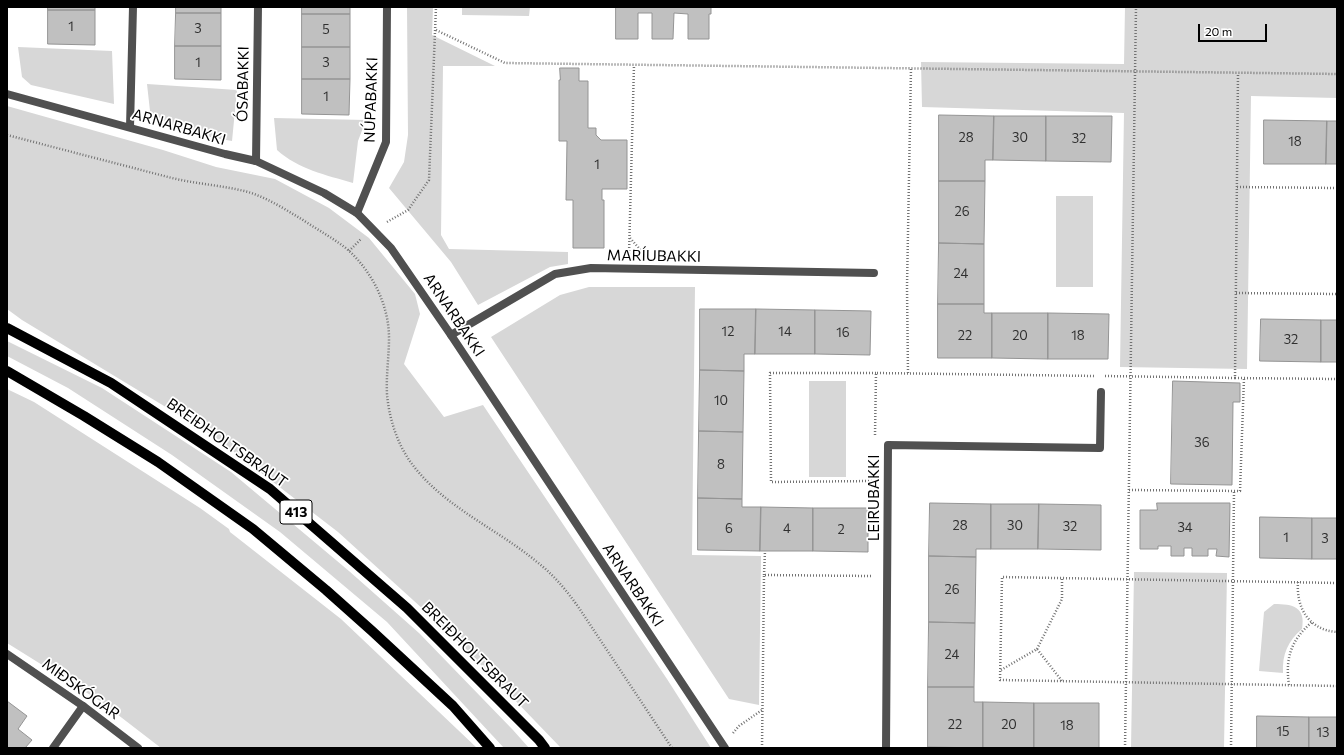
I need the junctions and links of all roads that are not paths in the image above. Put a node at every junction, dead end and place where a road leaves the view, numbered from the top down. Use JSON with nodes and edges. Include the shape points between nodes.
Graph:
{"nodes":[{"id":1,"x":133,"y":7,"type":"edge"},
{"id":2,"x":258,"y":7,"type":"edge"},
{"id":3,"x":387,"y":7,"type":"edge"},
{"id":4,"x":7,"y":94,"type":"edge"},
{"id":5,"x":130,"y":127,"type":"junction"},
{"id":6,"x":256,"y":161,"type":"junction"},
{"id":7,"x":357,"y":214,"type":"junction"},
{"id":8,"x":874,"y":273,"type":"dead end"},
{"id":9,"x":7,"y":328,"type":"edge"},
{"id":10,"x":451,"y":335,"type":"junction"},
{"id":11,"x":7,"y":371,"type":"edge"},
{"id":12,"x":1101,"y":392,"type":"dead end"},
{"id":13,"x":7,"y":654,"type":"edge"},
{"id":14,"x":83,"y":706,"type":"junction"},
{"id":15,"x":53,"y":748,"type":"edge"},
{"id":16,"x":138,"y":748,"type":"edge"},
{"id":17,"x":490,"y":748,"type":"edge"},
{"id":18,"x":545,"y":748,"type":"edge"},
{"id":19,"x":725,"y":748,"type":"edge"},
{"id":20,"x":886,"y":748,"type":"edge"}],
"edges":[{"from":1,"to":5,"type":"street"},
{"from":2,"to":6,"type":"street","name":"ÓSABAKKI"},
{"from":3,"to":7,"type":"street","name":"NÚPABAKKI","via":[[386,142]]},
{"from":4,"to":5,"type":"street","name":"ARNARBAKKI"},
{"from":5,"to":6,"type":"street","name":"ARNARBAKKI"},
{"from":6,"to":7,"type":"street","name":"ARNARBAKKI","via":[[324,193]]},
{"from":7,"to":10,"type":"street","name":"ARNARBAKKI","via":[[392,248]]},
{"from":8,"to":10,"type":"street","name":"MARÍUBAKKI","via":[[652,269],[584,270],[555,274]]},
{"from":9,"to":18,"type":"main road","name":"BREIÐHOLTSBRAUT","number":"413","via":[[111,383],[270,489],[407,608]]},
{"from":10,"to":19,"type":"street","name":"ARNARBAKKI"},
{"from":11,"to":17,"type":"main road","number":"413","via":[[158,462],[252,529],[372,631],[453,706]]},
{"from":12,"to":20,"type":"street","name":"LEIRUBAKKI","via":[[1100,448],[888,445]]},
{"from":13,"to":14,"type":"street","name":"MIÐSKÓGAR"},
{"from":14,"to":15,"type":"street"},
{"from":14,"to":16,"type":"street","name":"MIÐSKÓGAR"}]}
